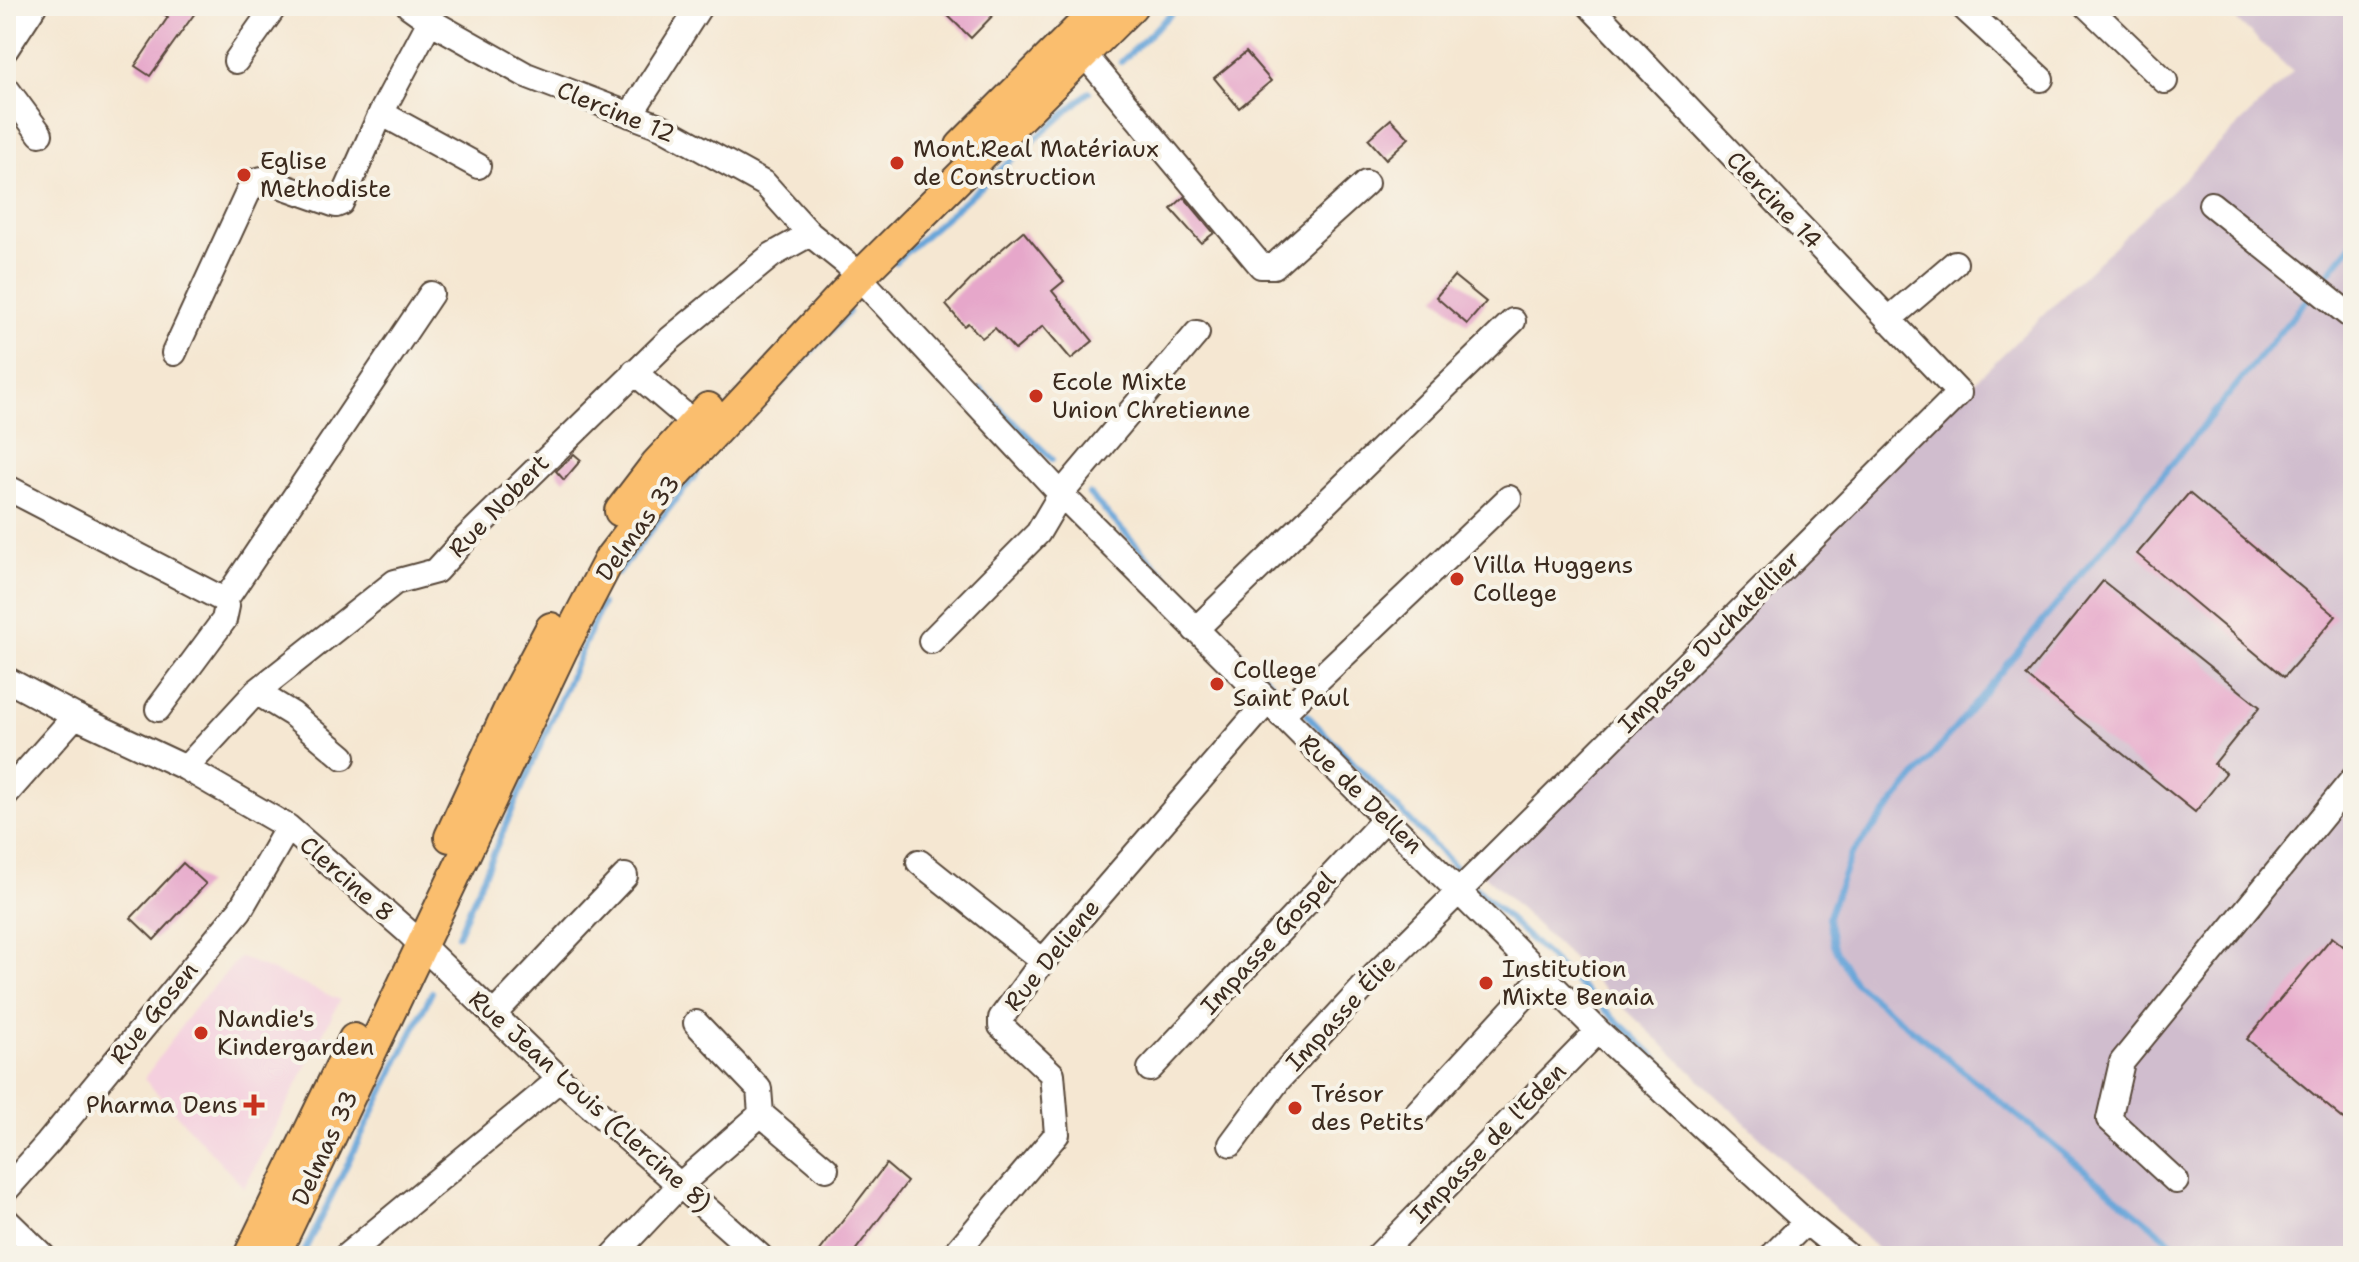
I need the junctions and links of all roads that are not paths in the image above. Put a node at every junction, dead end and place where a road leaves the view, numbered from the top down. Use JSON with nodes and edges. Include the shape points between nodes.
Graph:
{"nodes":[{"id":1,"x":34,"y":6,"type":"edge"},
{"id":2,"x":275,"y":6,"type":"edge"},
{"id":3,"x":409,"y":6,"type":"edge"},
{"id":4,"x":700,"y":6,"type":"edge"},
{"id":5,"x":1101,"y":6,"type":"edge"},
{"id":6,"x":1132,"y":6,"type":"edge"},
{"id":7,"x":1590,"y":6,"type":"edge"},
{"id":8,"x":1962,"y":6,"type":"edge"},
{"id":9,"x":2087,"y":6,"type":"edge"},
{"id":10,"x":430,"y":21,"type":"junction"},
{"id":11,"x":6,"y":49,"type":"edge"},
{"id":12,"x":1084,"y":54,"type":"junction"},
{"id":13,"x":236,"y":61,"type":"dead end"},
{"id":14,"x":2041,"y":79,"type":"dead end"},
{"id":15,"x":2165,"y":81,"type":"dead end"},
{"id":16,"x":6,"y":88,"type":"edge"},
{"id":17,"x":381,"y":113,"type":"junction"},
{"id":18,"x":630,"y":115,"type":"junction"},
{"id":19,"x":40,"y":134,"type":"dead end"},
{"id":20,"x":478,"y":166,"type":"dead end"},
{"id":21,"x":1366,"y":183,"type":"dead end"},
{"id":22,"x":2211,"y":204,"type":"dead end"},
{"id":23,"x":810,"y":234,"type":"junction"},
{"id":24,"x":1955,"y":263,"type":"dead end"},
{"id":25,"x":852,"y":270,"type":"junction"},
{"id":26,"x":431,"y":294,"type":"dead end"},
{"id":27,"x":2353,"y":318,"type":"edge"},
{"id":28,"x":1888,"y":320,"type":"junction"},
{"id":29,"x":1513,"y":321,"type":"dead end"},
{"id":30,"x":1197,"y":333,"type":"dead end"},
{"id":31,"x":174,"y":353,"type":"dead end"},
{"id":32,"x":634,"y":372,"type":"junction"},
{"id":33,"x":1959,"y":393,"type":"joint"},
{"id":34,"x":694,"y":423,"type":"junction"},
{"id":35,"x":6,"y":487,"type":"edge"},
{"id":36,"x":1061,"y":494,"type":"junction"},
{"id":37,"x":1509,"y":498,"type":"dead end"},
{"id":38,"x":225,"y":597,"type":"junction"},
{"id":39,"x":1195,"y":630,"type":"junction"},
{"id":40,"x":931,"y":641,"type":"dead end"},
{"id":41,"x":6,"y":679,"type":"edge"},
{"id":42,"x":256,"y":692,"type":"junction"},
{"id":43,"x":1274,"y":708,"type":"junction"},
{"id":44,"x":158,"y":709,"type":"dead end"},
{"id":45,"x":75,"y":716,"type":"junction"},
{"id":46,"x":343,"y":757,"type":"dead end"},
{"id":47,"x":186,"y":768,"type":"junction"},
{"id":48,"x":2353,"y":779,"type":"edge"},
{"id":49,"x":6,"y":794,"type":"edge"},
{"id":50,"x":1386,"y":818,"type":"junction"},
{"id":51,"x":288,"y":827,"type":"junction"},
{"id":52,"x":919,"y":862,"type":"dead end"},
{"id":53,"x":625,"y":876,"type":"dead end"},
{"id":54,"x":1459,"y":890,"type":"junction"},
{"id":55,"x":415,"y":938,"type":"junction"},
{"id":56,"x":1043,"y":961,"type":"junction"},
{"id":57,"x":1544,"y":975,"type":"junction"},
{"id":58,"x":493,"y":1015,"type":"junction"},
{"id":59,"x":696,"y":1023,"type":"dead end"},
{"id":60,"x":1598,"y":1031,"type":"junction"},
{"id":61,"x":1150,"y":1069,"type":"dead end"},
{"id":62,"x":560,"y":1079,"type":"junction"},
{"id":63,"x":761,"y":1114,"type":"junction"},
{"id":64,"x":1415,"y":1115,"type":"dead end"},
{"id":65,"x":1231,"y":1144,"type":"dead end"},
{"id":66,"x":826,"y":1169,"type":"dead end"},
{"id":67,"x":2176,"y":1181,"type":"dead end"},
{"id":68,"x":681,"y":1184,"type":"junction"},
{"id":69,"x":6,"y":1190,"type":"edge"},
{"id":70,"x":6,"y":1220,"type":"edge"},
{"id":71,"x":1806,"y":1222,"type":"junction"},
{"id":72,"x":43,"y":1256,"type":"edge"},
{"id":73,"x":249,"y":1256,"type":"edge"},
{"id":74,"x":274,"y":1256,"type":"edge"},
{"id":75,"x":346,"y":1256,"type":"edge"},
{"id":76,"x":613,"y":1256,"type":"edge"},
{"id":77,"x":760,"y":1256,"type":"edge"},
{"id":78,"x":953,"y":1256,"type":"edge"},
{"id":79,"x":1378,"y":1256,"type":"edge"},
{"id":80,"x":1772,"y":1256,"type":"edge"},
{"id":81,"x":1848,"y":1256,"type":"edge"}],
"edges":[{"from":1,"to":11,"type":"street"},
{"from":2,"to":13,"type":"street"},
{"from":3,"to":10,"type":"street","name":"Clercine 12"},
{"from":4,"to":18,"type":"street"},
{"from":5,"to":25,"type":"main road","name":"Delmas 33"},
{"from":6,"to":12,"type":"main road","name":"Delmas 33"},
{"from":7,"to":28,"type":"street","name":"Clercine 14"},
{"from":8,"to":14,"type":"street"},
{"from":9,"to":15,"type":"street"},
{"from":10,"to":17,"type":"street"},
{"from":10,"to":18,"type":"street","name":"Clercine 12","via":[[526,75]]},
{"from":12,"to":21,"type":"street","via":[[1261,266],[1274,266]]},
{"from":12,"to":25,"type":"main road","name":"Delmas 33"},
{"from":16,"to":19,"type":"street"},
{"from":17,"to":20,"type":"street"},
{"from":17,"to":31,"type":"street","via":[[341,203],[255,181]]},
{"from":18,"to":23,"type":"street","name":"Clercine 12","via":[[765,184]]},
{"from":22,"to":27,"type":"street"},
{"from":23,"to":25,"type":"street","name":"Clercine 12"},
{"from":23,"to":32,"type":"street","name":"Rue Nobert","via":[[772,255]]},
{"from":24,"to":28,"type":"street"},
{"from":25,"to":34,"type":"main road","name":"Delmas 33"},
{"from":25,"to":36,"type":"street","name":"Rue de Dellen"},
{"from":25,"to":55,"type":"main road","name":"Delmas 33","via":[[671,479],[610,558]]},
{"from":26,"to":38,"type":"street"},
{"from":28,"to":33,"type":"street","name":"Clercine 14"},
{"from":29,"to":39,"type":"street"},
{"from":30,"to":36,"type":"street"},
{"from":32,"to":34,"type":"street"},
{"from":32,"to":42,"type":"street","name":"Rue Nobert","via":[[436,571],[395,582]]},
{"from":33,"to":54,"type":"street","name":"Impasse Duchatellier"},
{"from":34,"to":55,"type":"main road","name":"Delmas 33","via":[[595,545],[517,692]]},
{"from":35,"to":38,"type":"street"},
{"from":36,"to":39,"type":"street","name":"Rue de Dellen"},
{"from":36,"to":40,"type":"street","via":[[1038,533]]},
{"from":37,"to":43,"type":"street","name":"Rue Deliene"},
{"from":38,"to":44,"type":"street","via":[[224,620]]},
{"from":39,"to":43,"type":"street","name":"Rue de Dellen"},
{"from":41,"to":45,"type":"street","name":"Clercine 8"},
{"from":42,"to":46,"type":"street"},
{"from":42,"to":47,"type":"street","name":"Rue Nobert"},
{"from":43,"to":50,"type":"street","name":"Rue de Dellen"},
{"from":43,"to":56,"type":"street","name":"Rue Deliene"},
{"from":45,"to":47,"type":"street","name":"Clercine 8"},
{"from":45,"to":49,"type":"street"},
{"from":47,"to":51,"type":"street","name":"Clercine 8"},
{"from":48,"to":67,"type":"street","via":[[2122,1062],[2109,1119]]},
{"from":50,"to":54,"type":"street","name":"Rue de Dellen"},
{"from":50,"to":61,"type":"street","name":"Impasse Gospel"},
{"from":51,"to":55,"type":"street","name":"Clercine 8"},
{"from":51,"to":69,"type":"street","name":"Rue Gosen","via":[[240,910]]},
{"from":52,"to":56,"type":"street"},
{"from":53,"to":58,"type":"street"},
{"from":54,"to":57,"type":"street","name":"Rue de Dellen"},
{"from":54,"to":65,"type":"street","name":"Impasse Élie","via":[[1279,1079]]},
{"from":55,"to":58,"type":"street","name":"Rue Jean Louis (Clercine 8)"},
{"from":55,"to":73,"type":"main road","name":"Delmas 33"},
{"from":55,"to":74,"type":"main road","name":"Delmas 33"},
{"from":56,"to":78,"type":"street","name":"Rue Deliene","via":[[1000,1022],[1052,1074],[1057,1134]]},
{"from":57,"to":60,"type":"street","name":"Rue de Dellen"},
{"from":57,"to":64,"type":"street"},
{"from":58,"to":62,"type":"street","name":"Rue Jean Louis (Clercine 8)"},
{"from":59,"to":63,"type":"street","via":[[759,1089]]},
{"from":60,"to":71,"type":"street","name":"Rue de Dellen"},
{"from":60,"to":79,"type":"street","name":"Impasse de l'Eden"},
{"from":62,"to":68,"type":"street","name":"Rue Jean Louis (Clercine 8)"},
{"from":62,"to":75,"type":"street"},
{"from":63,"to":66,"type":"street"},
{"from":63,"to":68,"type":"street"},
{"from":68,"to":76,"type":"street"},
{"from":68,"to":77,"type":"street","name":"Rue Jean Louis (Clercine 8)"},
{"from":70,"to":72,"type":"street"},
{"from":71,"to":80,"type":"street"},
{"from":71,"to":81,"type":"street","name":"Rue de Dellen"}]}
